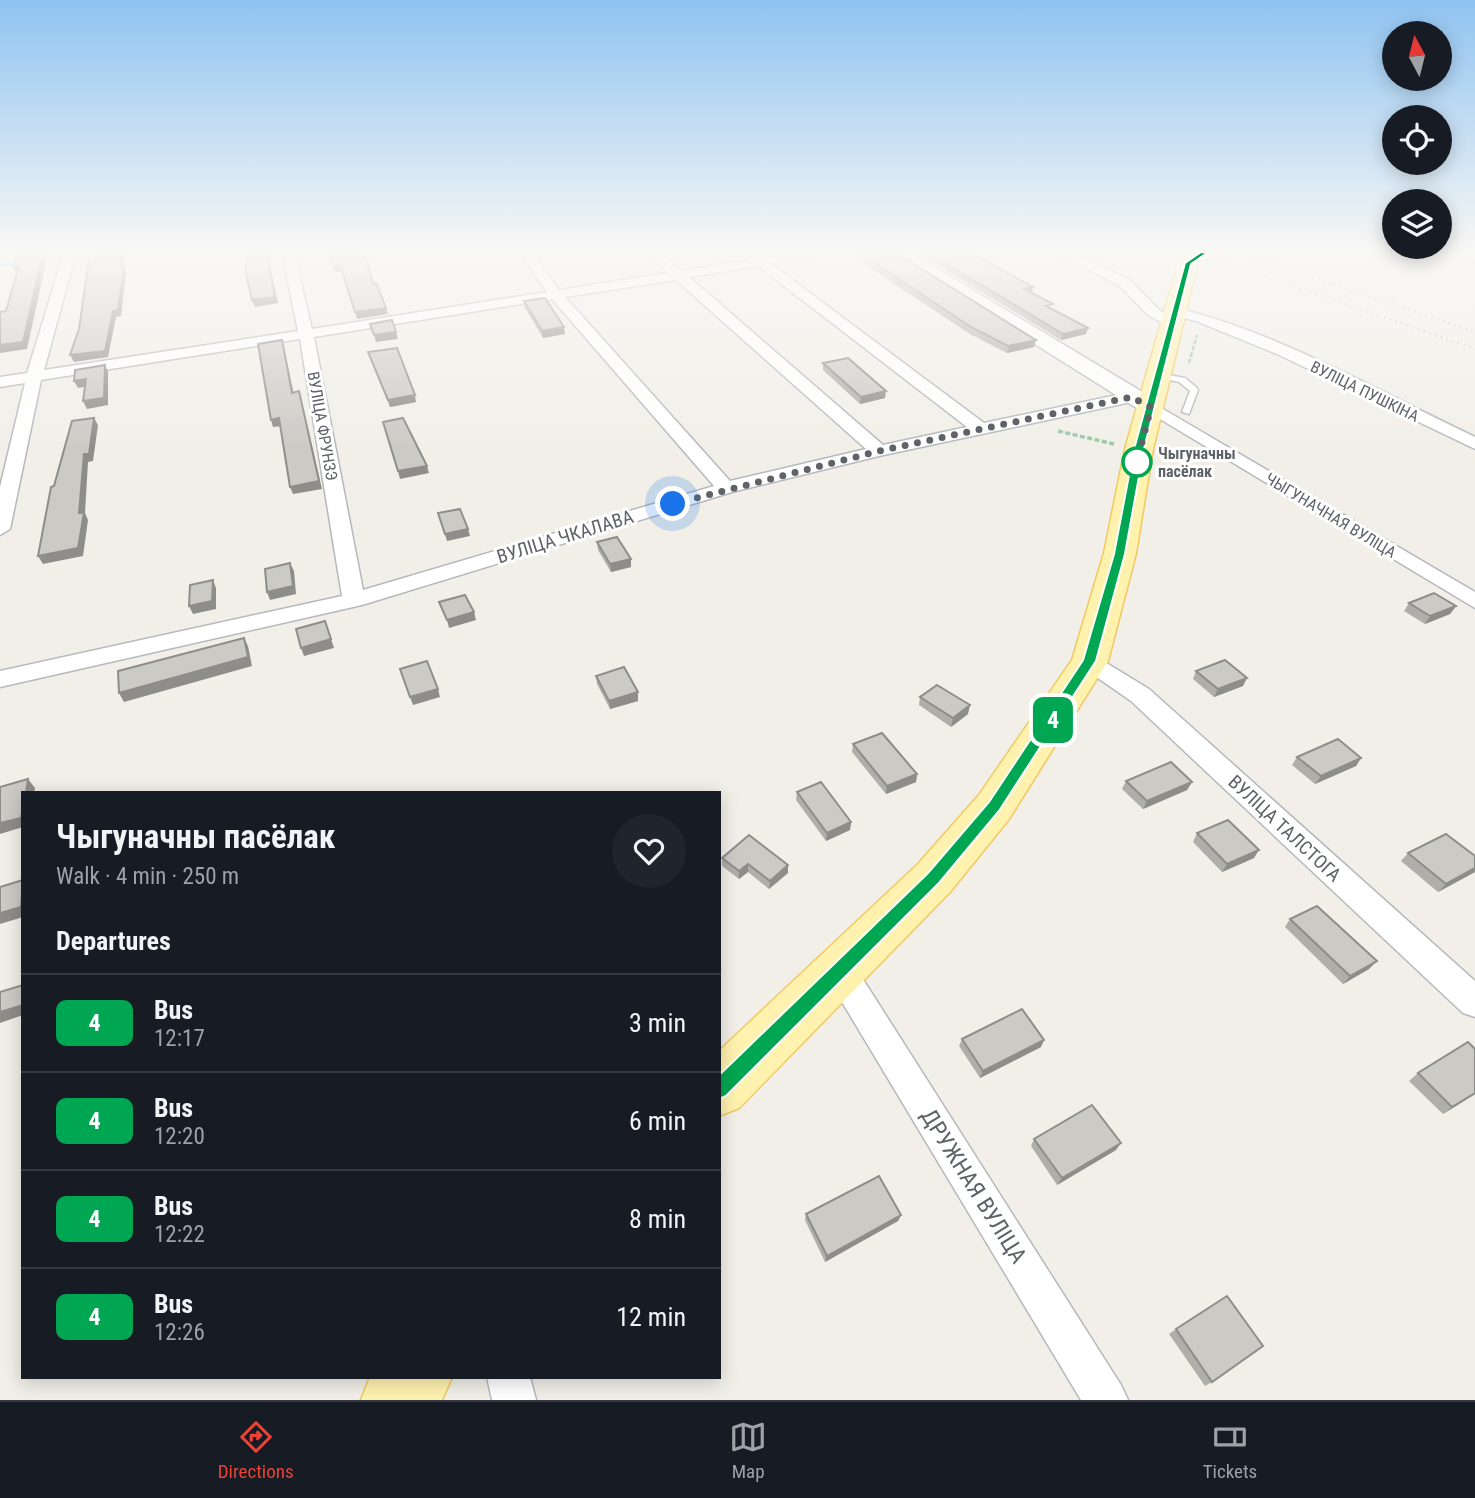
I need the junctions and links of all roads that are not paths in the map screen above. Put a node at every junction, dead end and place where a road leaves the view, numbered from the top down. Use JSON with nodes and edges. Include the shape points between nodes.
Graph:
{"nodes":[{"id":1,"x":51,"y":318,"type":"edge"},
{"id":2,"x":303,"y":318,"type":"edge"},
{"id":3,"x":400,"y":318,"type":"edge"},
{"id":4,"x":576,"y":318,"type":"edge"},
{"id":5,"x":727,"y":318,"type":"edge"},
{"id":6,"x":835,"y":318,"type":"edge"},
{"id":7,"x":1005,"y":318,"type":"edge"},
{"id":8,"x":1174,"y":318,"type":"edge"},
{"id":9,"x":1202,"y":318,"type":"edge"},
{"id":10,"x":306,"y":333,"type":"junction"},
{"id":11,"x":1159,"y":375,"type":"junction"},
{"id":12,"x":34,"y":377,"type":"junction"},
{"id":13,"x":0,"y":382,"type":"edge"},
{"id":14,"x":1141,"y":402,"type":"junction"},
{"id":15,"x":1185,"y":412,"type":"dead end"},
{"id":16,"x":981,"y":429,"type":"junction"},
{"id":17,"x":1475,"y":444,"type":"edge"},
{"id":18,"x":879,"y":451,"type":"junction"},
{"id":19,"x":726,"y":488,"type":"junction"},
{"id":20,"x":0,"y":529,"type":"edge"},
{"id":21,"x":354,"y":600,"type":"junction"},
{"id":22,"x":1475,"y":601,"type":"edge"},
{"id":23,"x":1090,"y":661,"type":"junction"},
{"id":24,"x":0,"y":678,"type":"edge"},
{"id":25,"x":841,"y":972,"type":"junction"},
{"id":26,"x":1475,"y":1002,"type":"edge"},
{"id":27,"x":721,"y":1087,"type":"edge"},
{"id":28,"x":416,"y":1379,"type":"edge"},
{"id":29,"x":509,"y":1379,"type":"edge"},
{"id":30,"x":394,"y":1400,"type":"edge"},
{"id":31,"x":514,"y":1400,"type":"edge"},
{"id":32,"x":1106,"y":1400,"type":"edge"}],
"edges":[{"from":1,"to":12,"type":"street"},
{"from":2,"to":10,"type":"street","name":"ВУЛІЦА ФРУНЗЭ"},
{"from":3,"to":10,"type":"street"},
{"from":4,"to":19,"type":"street"},
{"from":5,"to":18,"type":"street"},
{"from":6,"to":16,"type":"street"},
{"from":7,"to":14,"type":"main road"},
{"from":8,"to":11,"type":"main road"},
{"from":9,"to":17,"type":"street","name":"ВУЛІЦА ПУШКІНА","via":[[1282,351]]},
{"from":10,"to":12,"type":"street"},
{"from":10,"to":21,"type":"street","name":"ВУЛІЦА ФРУНЗЭ"},
{"from":11,"to":14,"type":"main road"},
{"from":11,"to":15,"type":"lane","via":[[1182,380],[1194,390]]},
{"from":12,"to":13,"type":"street"},
{"from":12,"to":20,"type":"street"},
{"from":14,"to":16,"type":"street","name":"ВУЛІЦА ЧКАЛАВА"},
{"from":14,"to":22,"type":"street","name":"ЧЫГУНАЧНАЯ ВУЛІЦА"},
{"from":14,"to":23,"type":"main road","via":[[1120,554]]},
{"from":16,"to":18,"type":"street","name":"ВУЛІЦА ЧКАЛАВА"},
{"from":18,"to":19,"type":"street","name":"ВУЛІЦА ЧКАЛАВА"},
{"from":19,"to":21,"type":"street","name":"ВУЛІЦА ЧКАЛАВА"},
{"from":21,"to":24,"type":"street","name":"ВУЛІЦА ЧКАЛАВА"},
{"from":23,"to":25,"type":"main road","via":[[994,807],[933,878]]},
{"from":23,"to":26,"type":"street","name":"ВУЛІЦА ТАЛСТОГА","via":[[1140,695]]},
{"from":25,"to":27,"type":"main road"},
{"from":25,"to":32,"type":"street","name":"ДРУЖНАЯ ВУЛІЦА"},
{"from":28,"to":30,"type":"main road"},
{"from":29,"to":31,"type":"street"}]}
